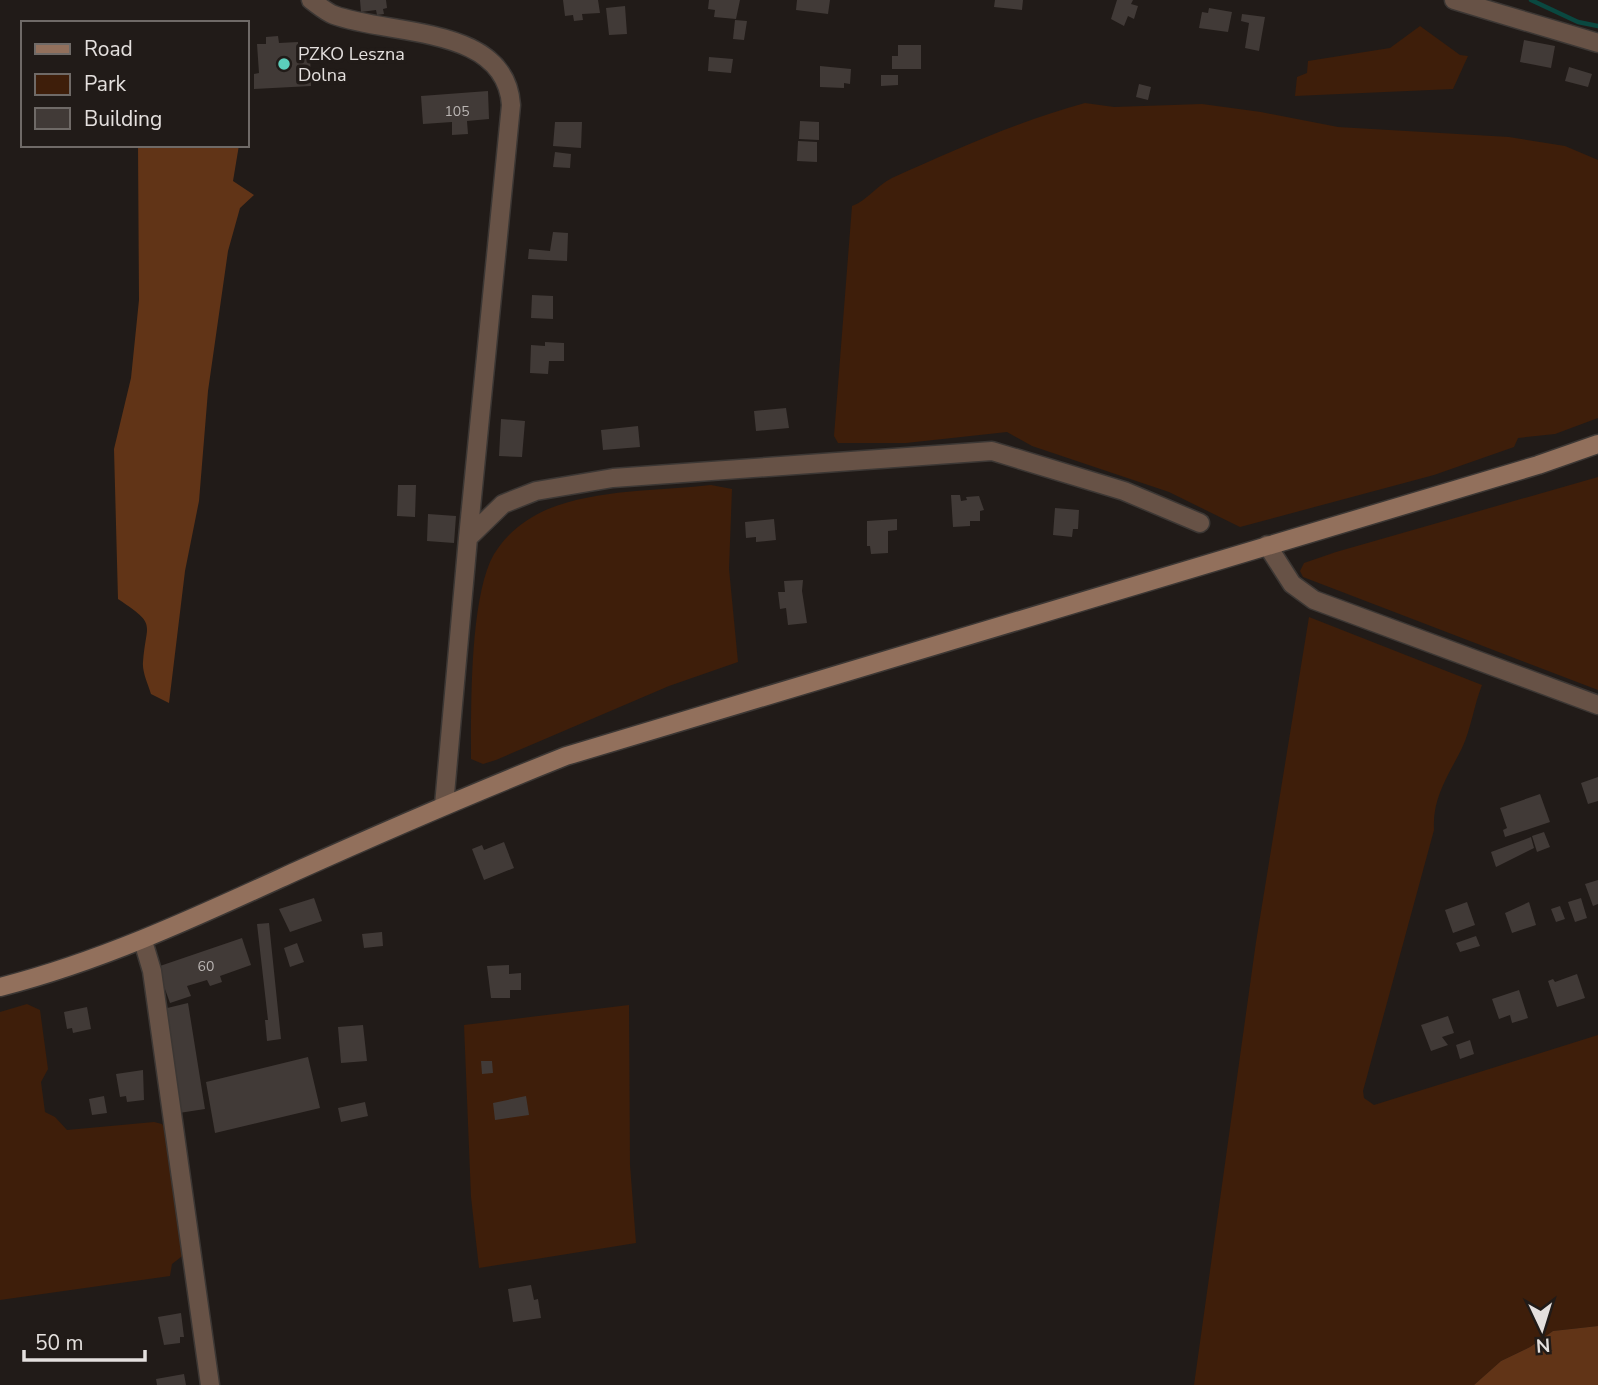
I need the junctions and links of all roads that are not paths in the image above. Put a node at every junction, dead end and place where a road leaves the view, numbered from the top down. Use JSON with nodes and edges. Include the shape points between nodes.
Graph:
{"nodes":[{"id":1,"x":312,"y":0,"type":"edge"},
{"id":2,"x":1454,"y":0,"type":"edge"},
{"id":3,"x":1598,"y":43,"type":"edge"},
{"id":4,"x":1598,"y":444,"type":"edge"},
{"id":5,"x":1200,"y":523,"type":"dead end"},
{"id":6,"x":468,"y":538,"type":"junction"},
{"id":7,"x":1267,"y":545,"type":"junction"},
{"id":8,"x":1598,"y":705,"type":"edge"},
{"id":9,"x":444,"y":805,"type":"junction"},
{"id":10,"x":142,"y":941,"type":"junction"},
{"id":11,"x":0,"y":987,"type":"edge"},
{"id":12,"x":210,"y":1385,"type":"edge"}],
"edges":[{"from":1,"to":6,"type":"street","via":[[331,14],[480,51],[497,65],[510,89]]},
{"from":2,"to":3,"type":"street"},
{"from":4,"to":7,"type":"street"},
{"from":5,"to":6,"type":"street","via":[[1124,491],[992,451],[600,480],[536,491],[503,504]]},
{"from":6,"to":9,"type":"street"},
{"from":7,"to":8,"type":"street","via":[[1292,584],[1314,600]]},
{"from":7,"to":9,"type":"street","via":[[566,757]]},
{"from":9,"to":10,"type":"street"},
{"from":10,"to":11,"type":"street"},
{"from":10,"to":12,"type":"street","via":[[152,971]]}]}
